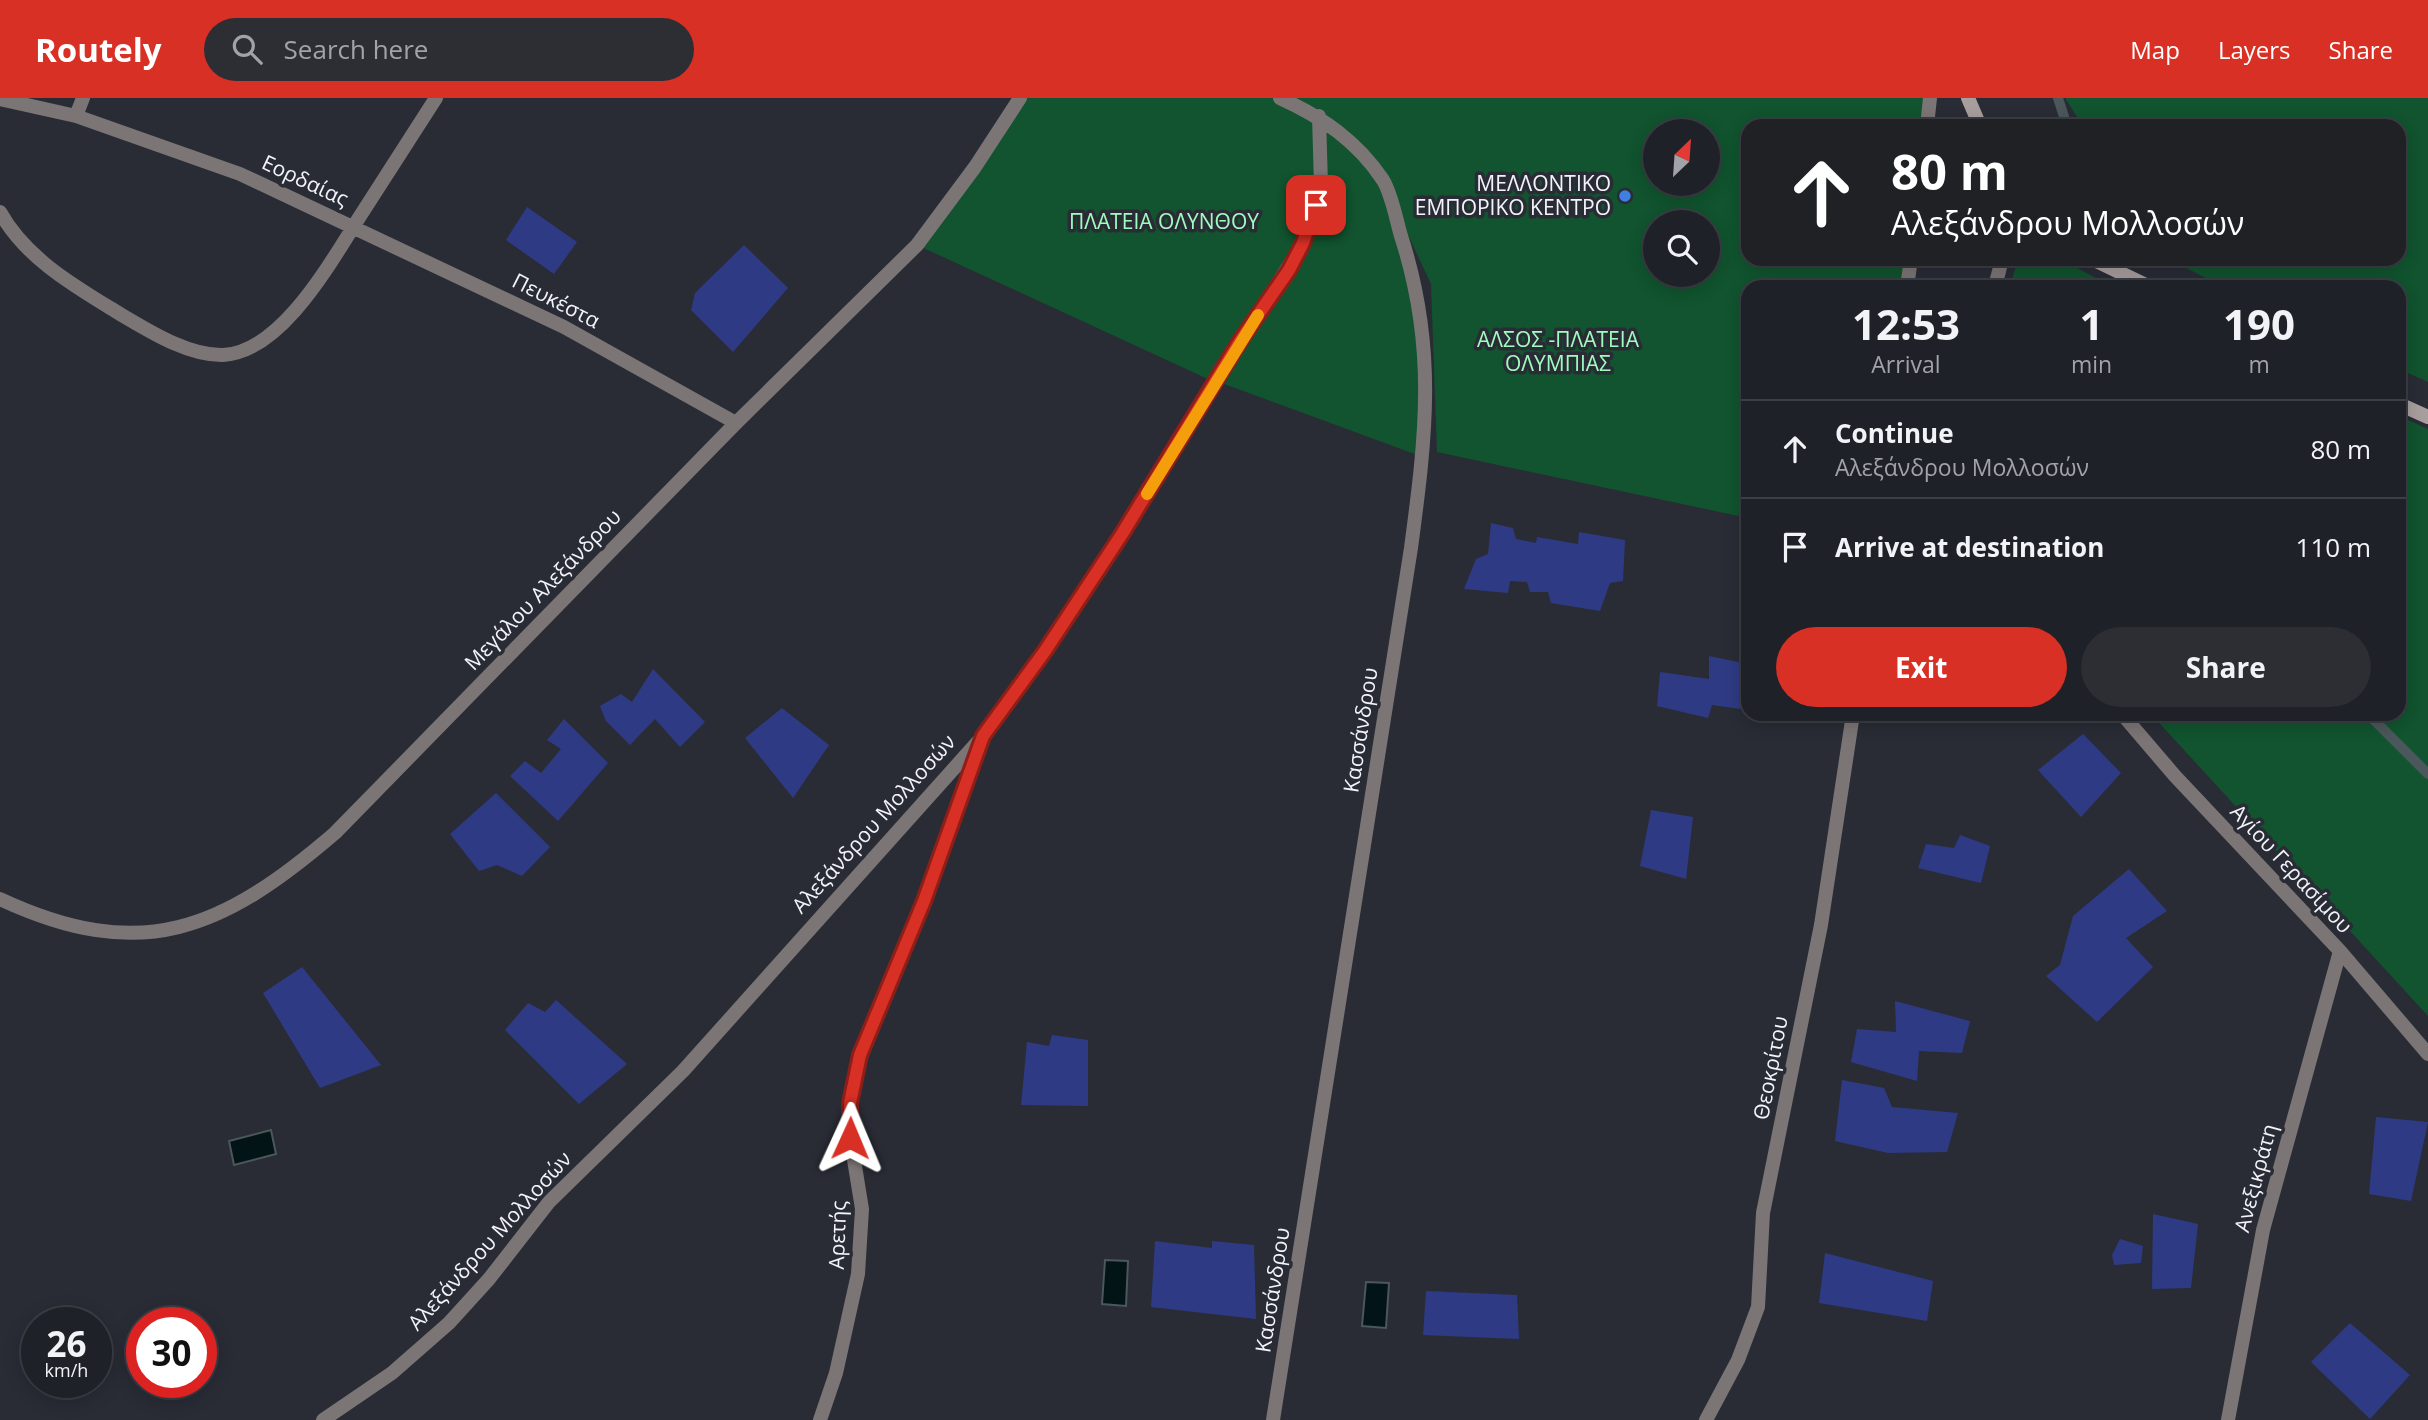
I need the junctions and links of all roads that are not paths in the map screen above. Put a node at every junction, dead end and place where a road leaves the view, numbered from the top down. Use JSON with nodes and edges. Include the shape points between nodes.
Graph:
{"nodes":[{"id":1,"x":83,"y":98,"type":"edge"},
{"id":2,"x":436,"y":98,"type":"edge"},
{"id":3,"x":1020,"y":98,"type":"edge"},
{"id":4,"x":1280,"y":98,"type":"edge"},
{"id":5,"x":1930,"y":98,"type":"edge"},
{"id":6,"x":1968,"y":98,"type":"edge"},
{"id":7,"x":0,"y":99,"type":"edge"},
{"id":8,"x":76,"y":116,"type":"junction"},
{"id":9,"x":1318,"y":116,"type":"junction"},
{"id":10,"x":1928,"y":119,"type":"edge"},
{"id":11,"x":1977,"y":119,"type":"edge"},
{"id":12,"x":0,"y":212,"type":"edge"},
{"id":13,"x":353,"y":227,"type":"junction"},
{"id":14,"x":2106,"y":266,"type":"edge"},
{"id":15,"x":2136,"y":280,"type":"edge"},
{"id":16,"x":2406,"y":407,"type":"edge"},
{"id":17,"x":2428,"y":417,"type":"edge"},
{"id":18,"x":736,"y":423,"type":"junction"},
{"id":19,"x":1852,"y":721,"type":"edge"},
{"id":20,"x":2128,"y":721,"type":"edge"},
{"id":21,"x":983,"y":736,"type":"junction"},
{"id":22,"x":0,"y":899,"type":"edge"},
{"id":23,"x":2340,"y":951,"type":"junction"},
{"id":24,"x":2428,"y":1054,"type":"edge"},
{"id":25,"x":323,"y":1420,"type":"edge"},
{"id":26,"x":820,"y":1420,"type":"edge"},
{"id":27,"x":1273,"y":1420,"type":"edge"},
{"id":28,"x":1706,"y":1420,"type":"edge"},
{"id":29,"x":2228,"y":1420,"type":"edge"}],
"edges":[{"from":1,"to":8,"type":"street"},
{"from":2,"to":13,"type":"street"},
{"from":3,"to":18,"type":"street","name":"Μεγάλου Αλεξάνδρου","via":[[917,245]]},
{"from":4,"to":9,"type":"street","name":"Κασσάνδρου"},
{"from":5,"to":10,"type":"street"},
{"from":6,"to":11,"type":"street"},
{"from":7,"to":8,"type":"street","name":"Εορδαίας"},
{"from":8,"to":13,"type":"street","name":"Εορδαίας","via":[[240,174]]},
{"from":9,"to":21,"type":"street","name":"Αλεξάνδρου Μολλοσών","via":[[1321,186],[1303,243],[1122,534]]},
{"from":9,"to":27,"type":"street","name":"Κασσάνδρου","via":[[1355,146],[1384,182],[1416,283],[1423,323],[1425,433]]},
{"from":12,"to":13,"type":"street","name":"Εορδαίας","via":[[22,242],[62,278],[140,325],[209,355],[241,351],[277,327],[316,286]]},
{"from":13,"to":18,"type":"street","name":"Πευκέστα","via":[[564,327]]},
{"from":14,"to":15,"type":"street"},
{"from":16,"to":17,"type":"street"},
{"from":18,"to":22,"type":"street","name":"Μεγάλου Αλεξάνδρου","via":[[335,833],[272,885],[198,920],[130,935],[56,923]]},
{"from":19,"to":28,"type":"street","name":"Θεοκρίτου","via":[[1821,925],[1763,1213],[1758,1307],[1738,1360]]},
{"from":20,"to":23,"type":"street","name":"Αγίου Γερασίμου"},
{"from":21,"to":25,"type":"street","name":"Αλεξάνδρου Μολλοσών","via":[[683,1071],[549,1202],[449,1323],[392,1373]]},
{"from":21,"to":26,"type":"street","name":"Αρετής","via":[[854,1078],[848,1123],[861,1193],[858,1274],[836,1373]]},
{"from":23,"to":24,"type":"street","name":"Αγίου Γερασίμου"},
{"from":23,"to":29,"type":"street","name":"Ανεξικράτη","via":[[2263,1230]]}]}
